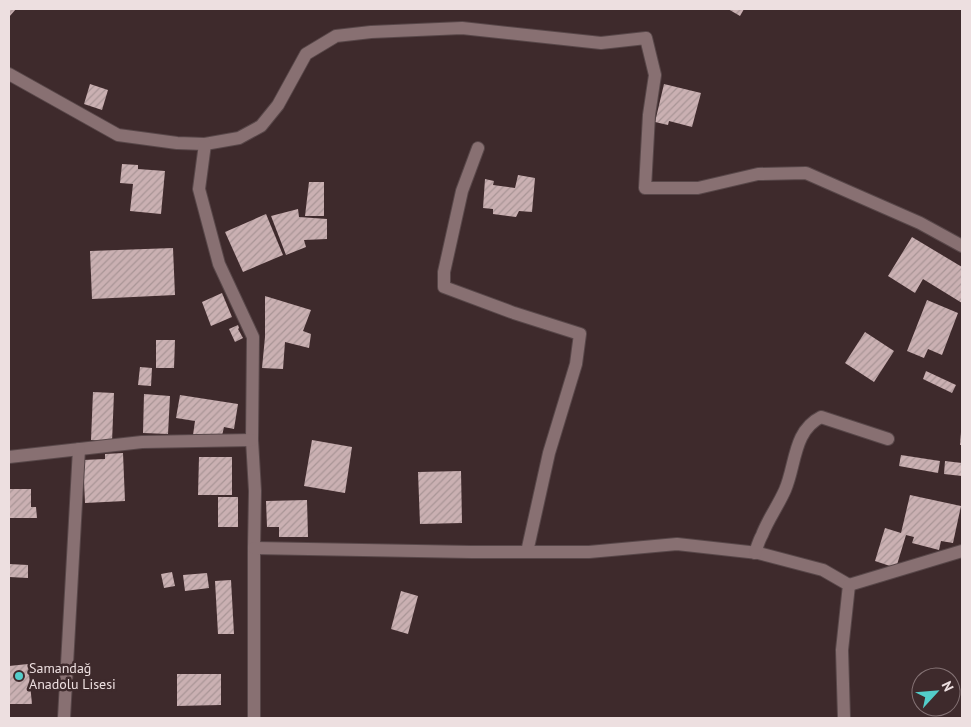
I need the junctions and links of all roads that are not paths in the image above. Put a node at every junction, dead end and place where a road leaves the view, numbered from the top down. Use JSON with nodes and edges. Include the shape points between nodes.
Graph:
{"nodes":[{"id":1,"x":9,"y":74,"type":"edge"},
{"id":2,"x":204,"y":144,"type":"junction"},
{"id":3,"x":478,"y":148,"type":"dead end"},
{"id":4,"x":962,"y":246,"type":"edge"},
{"id":5,"x":888,"y":439,"type":"dead end"},
{"id":6,"x":252,"y":440,"type":"junction"},
{"id":7,"x":79,"y":449,"type":"junction"},
{"id":8,"x":9,"y":457,"type":"edge"},
{"id":9,"x":254,"y":548,"type":"junction"},
{"id":10,"x":962,"y":551,"type":"edge"},
{"id":11,"x":527,"y":552,"type":"junction"},
{"id":12,"x":755,"y":553,"type":"junction"},
{"id":13,"x":849,"y":585,"type":"junction"},
{"id":14,"x":64,"y":718,"type":"edge"},
{"id":15,"x":254,"y":718,"type":"edge"},
{"id":16,"x":844,"y":718,"type":"edge"}],
"edges":[{"from":1,"to":2,"type":"street","via":[[118,135]]},
{"from":2,"to":4,"type":"street","via":[[239,138],[260,126],[278,105],[306,54],[336,36],[462,28],[601,43],[646,38],[656,75],[649,115],[645,188],[698,188],[758,174],[806,173],[920,223]]},
{"from":2,"to":6,"type":"street","via":[[199,189],[219,264],[253,337]]},
{"from":3,"to":11,"type":"street","via":[[462,191],[444,272],[444,288],[580,334],[576,364],[549,453]]},
{"from":5,"to":12,"type":"street","via":[[821,417],[813,421],[796,446],[786,488]]},
{"from":6,"to":7,"type":"street","via":[[142,442]]},
{"from":6,"to":9,"type":"street"},
{"from":7,"to":8,"type":"street"},
{"from":7,"to":14,"type":"street"},
{"from":9,"to":11,"type":"street"},
{"from":9,"to":15,"type":"street"},
{"from":10,"to":13,"type":"street"},
{"from":11,"to":12,"type":"street","via":[[589,552],[677,544]]},
{"from":12,"to":13,"type":"street","via":[[823,570]]},
{"from":13,"to":16,"type":"street","via":[[842,650]]}]}
